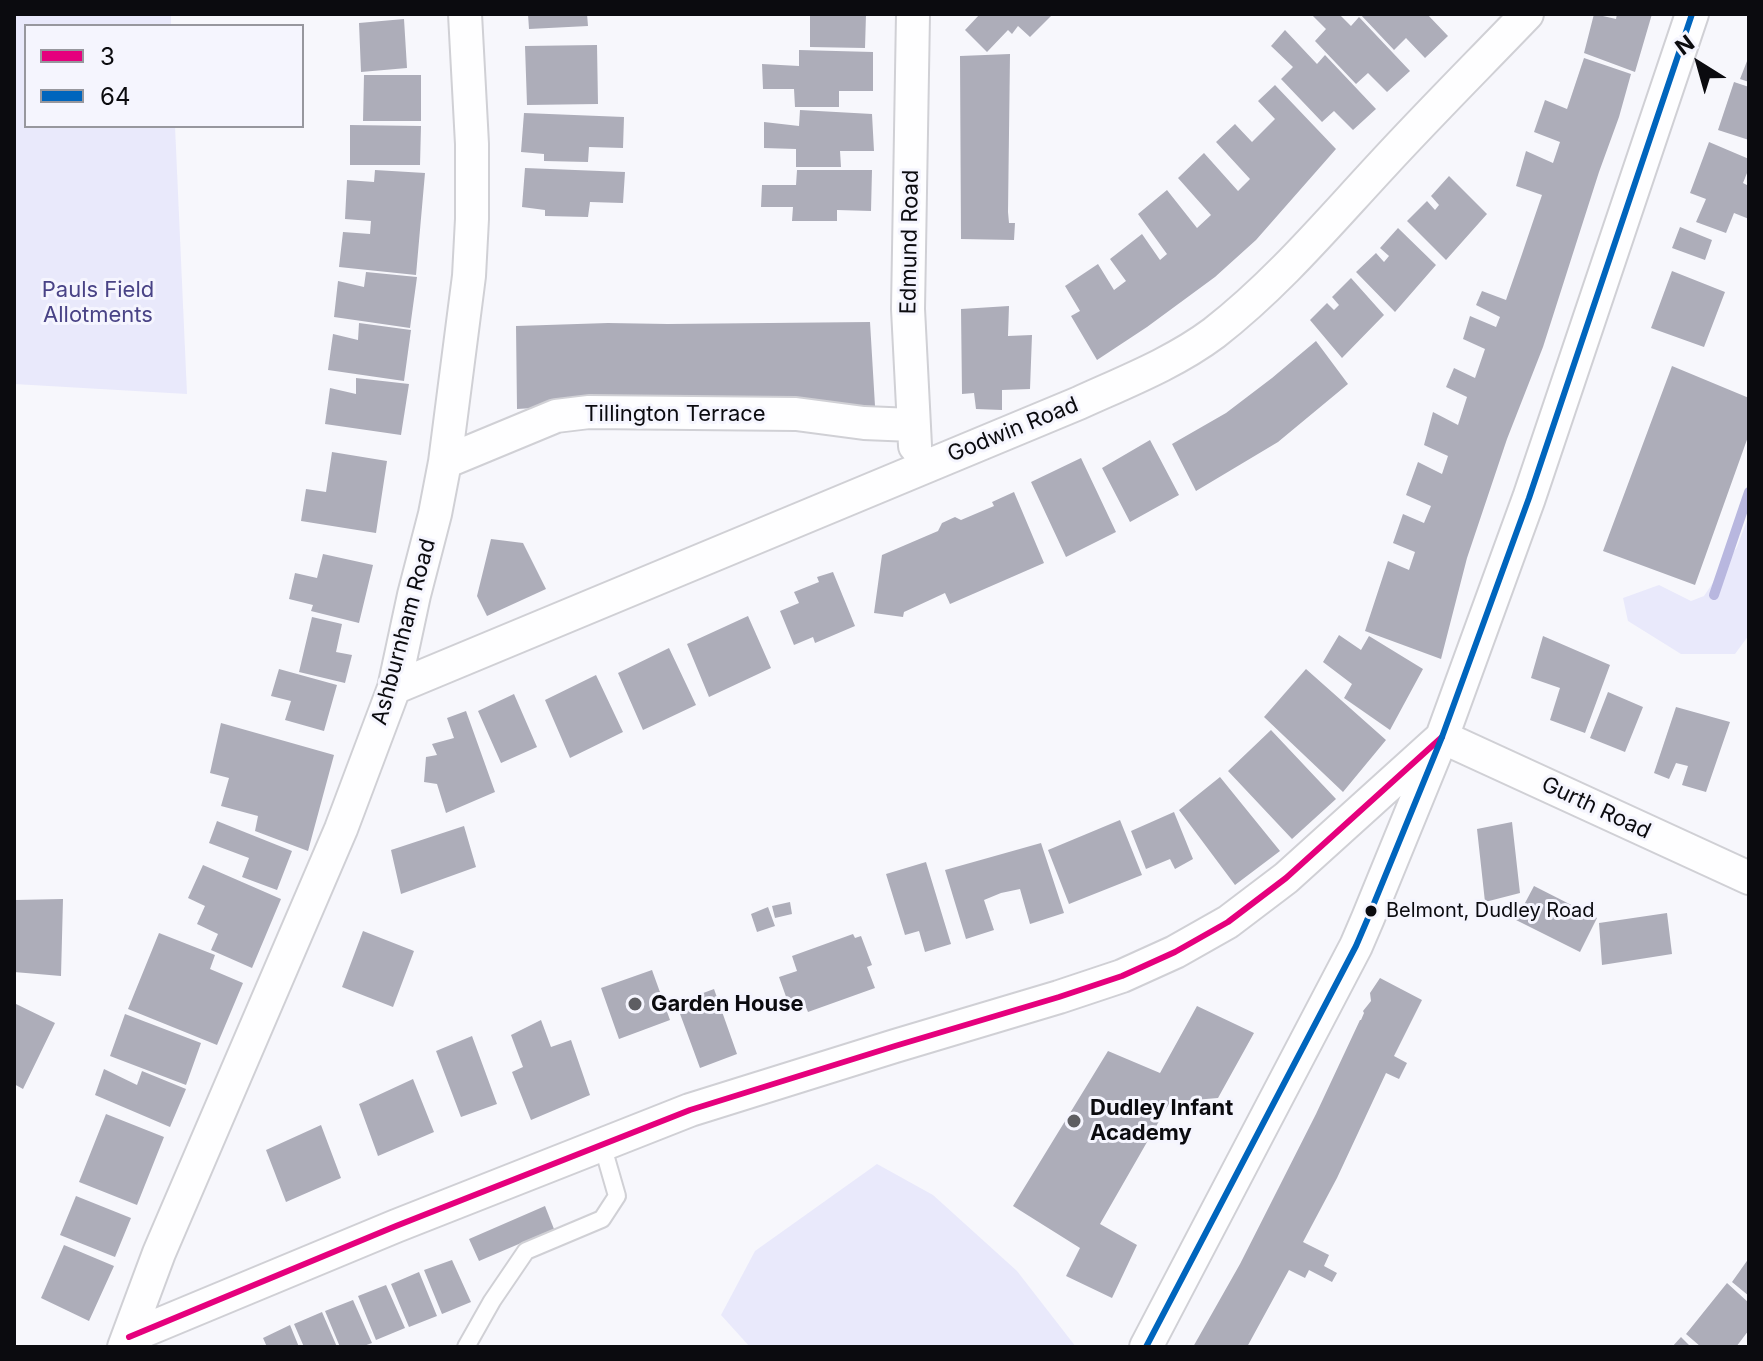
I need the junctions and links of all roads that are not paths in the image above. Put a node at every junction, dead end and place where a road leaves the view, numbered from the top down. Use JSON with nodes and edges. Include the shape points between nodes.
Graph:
{"nodes":[{"id":1,"x":465,"y":14,"type":"edge"},
{"id":2,"x":913,"y":14,"type":"edge"},
{"id":3,"x":1527,"y":14,"type":"edge"},
{"id":4,"x":1692,"y":14,"type":"edge"},
{"id":5,"x":913,"y":425,"type":"junction"},
{"id":6,"x":445,"y":462,"type":"junction"},
{"id":7,"x":918,"y":469,"type":"junction"},
{"id":8,"x":394,"y":688,"type":"junction"},
{"id":9,"x":1442,"y":737,"type":"junction"},
{"id":10,"x":1749,"y":878,"type":"edge"},
{"id":11,"x":602,"y":1144,"type":"junction"},
{"id":12,"x":126,"y":1342,"type":"edge"},
{"id":13,"x":466,"y":1347,"type":"edge"},
{"id":14,"x":1146,"y":1347,"type":"edge"}],
"edges":[{"from":1,"to":6,"type":"street","name":"Ashburnham Road","via":[[472,219]]},
{"from":2,"to":5,"type":"street","name":"Edmund Road","via":[[908,309]]},
{"from":3,"to":7,"type":"street","name":"Godwin Road","via":[[1315,238],[1213,334],[1163,365]]},
{"from":4,"to":9,"type":"street","via":[[1529,498]]},
{"from":5,"to":6,"type":"street","name":"Tillington Terrace","via":[[796,414],[589,412],[556,416]]},
{"from":5,"to":7,"type":"street","name":"Edmund Road"},
{"from":6,"to":8,"type":"street","name":"Ashburnham Road"},
{"from":7,"to":8,"type":"street","name":"Godwin Road"},
{"from":8,"to":12,"type":"street","name":"Ashburnham Road","via":[[341,829]]},
{"from":9,"to":10,"type":"street","name":"Gurth Road"},
{"from":9,"to":11,"type":"street","via":[[1286,878],[1228,922],[1175,952],[1122,976],[690,1110]]},
{"from":9,"to":14,"type":"street","via":[[1356,946]]},
{"from":11,"to":12,"type":"street"},
{"from":11,"to":13,"type":"lane","via":[[617,1196],[610,1208],[602,1219],[526,1251]]}]}
